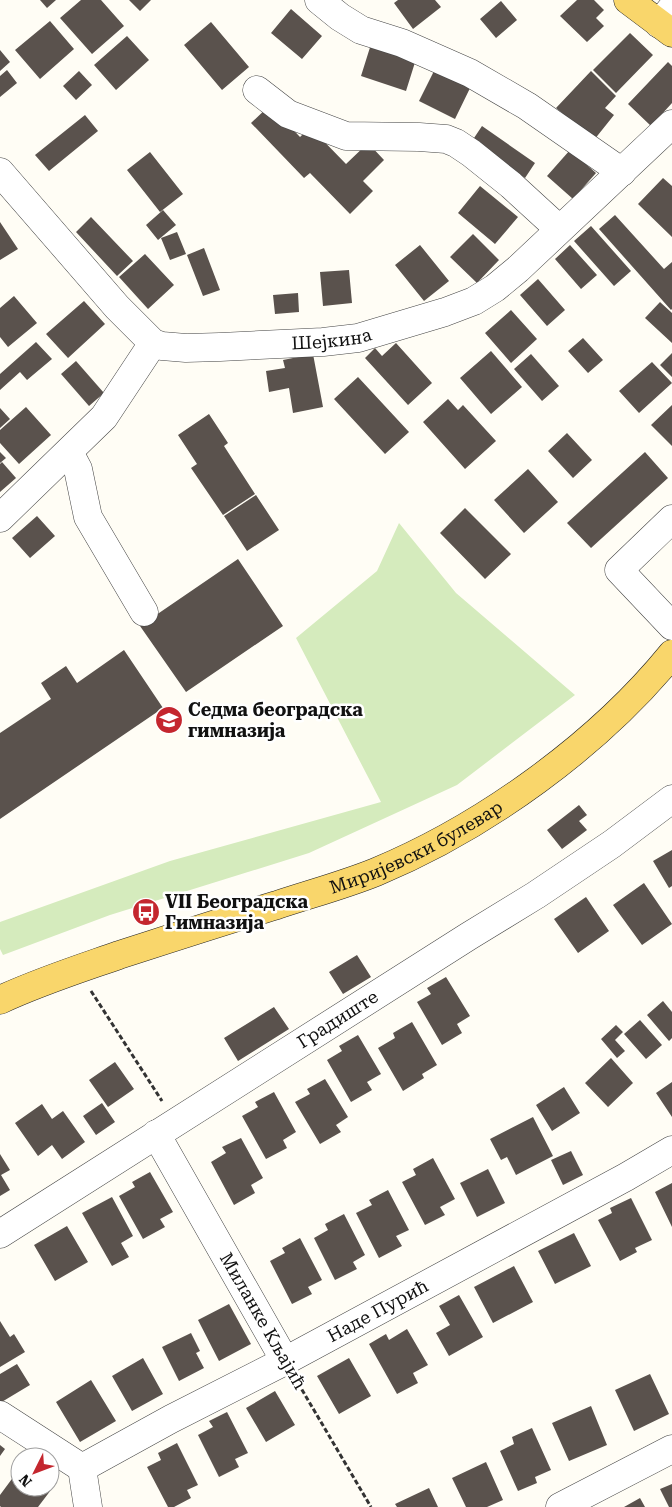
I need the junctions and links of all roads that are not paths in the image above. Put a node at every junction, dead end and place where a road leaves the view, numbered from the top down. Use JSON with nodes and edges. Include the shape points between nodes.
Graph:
{"nodes":[{"id":1,"x":319,"y":0,"type":"edge"},
{"id":2,"x":628,"y":0,"type":"edge"},
{"id":3,"x":668,"y":22,"type":"edge"},
{"id":4,"x":258,"y":90,"type":"dead end"},
{"id":5,"x":672,"y":124,"type":"edge"},
{"id":6,"x":0,"y":172,"type":"edge"},
{"id":7,"x":622,"y":172,"type":"junction"},
{"id":8,"x":559,"y":229,"type":"junction"},
{"id":9,"x":153,"y":343,"type":"junction"},
{"id":10,"x":69,"y":452,"type":"junction"},
{"id":11,"x":0,"y":518,"type":"edge"},
{"id":12,"x":672,"y":519,"type":"edge"},
{"id":13,"x":144,"y":612,"type":"dead end"},
{"id":14,"x":672,"y":626,"type":"edge"},
{"id":15,"x":672,"y":654,"type":"edge"},
{"id":16,"x":672,"y":799,"type":"edge"},
{"id":17,"x":0,"y":1000,"type":"edge"},
{"id":18,"x":166,"y":1128,"type":"junction"},
{"id":19,"x":672,"y":1150,"type":"edge"},
{"id":20,"x":0,"y":1234,"type":"edge"},
{"id":21,"x":285,"y":1360,"type":"junction"},
{"id":22,"x":0,"y":1415,"type":"edge"},
{"id":23,"x":672,"y":1449,"type":"edge"},
{"id":24,"x":82,"y":1468,"type":"junction"},
{"id":25,"x":88,"y":1507,"type":"edge"},
{"id":26,"x":560,"y":1507,"type":"edge"}],
"edges":[{"from":1,"to":7,"type":"street","via":[[361,30],[402,43],[470,73],[527,106]]},
{"from":2,"to":3,"type":"main road"},
{"from":4,"to":8,"type":"street","via":[[288,114],[346,136],[419,137],[456,143],[511,185]]},
{"from":5,"to":7,"type":"street","name":"Шејкина"},
{"from":6,"to":9,"type":"street","via":[[117,307]]},
{"from":7,"to":8,"type":"street","name":"Шејкина"},
{"from":8,"to":9,"type":"street","name":"Шејкина","via":[[518,269],[474,301],[358,338],[186,348]]},
{"from":9,"to":10,"type":"street","via":[[104,417]]},
{"from":10,"to":11,"type":"street"},
{"from":10,"to":13,"type":"street","via":[[78,469],[88,517]]},
{"from":12,"to":14,"type":"street","via":[[619,570]]},
{"from":15,"to":17,"type":"main road","name":"Миријевски булевар","via":[[646,685],[596,733],[534,782],[423,850],[329,889],[65,973]]},
{"from":16,"to":18,"type":"street","name":"Градиште","via":[[536,896]]},
{"from":18,"to":20,"type":"street","name":"Градиште"},
{"from":18,"to":21,"type":"street","name":"Миланке Кљајић"},
{"from":19,"to":21,"type":"street","name":"Наде Пурић","via":[[626,1178]]},
{"from":21,"to":24,"type":"street","name":"Наде Пурић"},
{"from":22,"to":24,"type":"street"},
{"from":23,"to":26,"type":"street"},
{"from":24,"to":25,"type":"street"}]}
